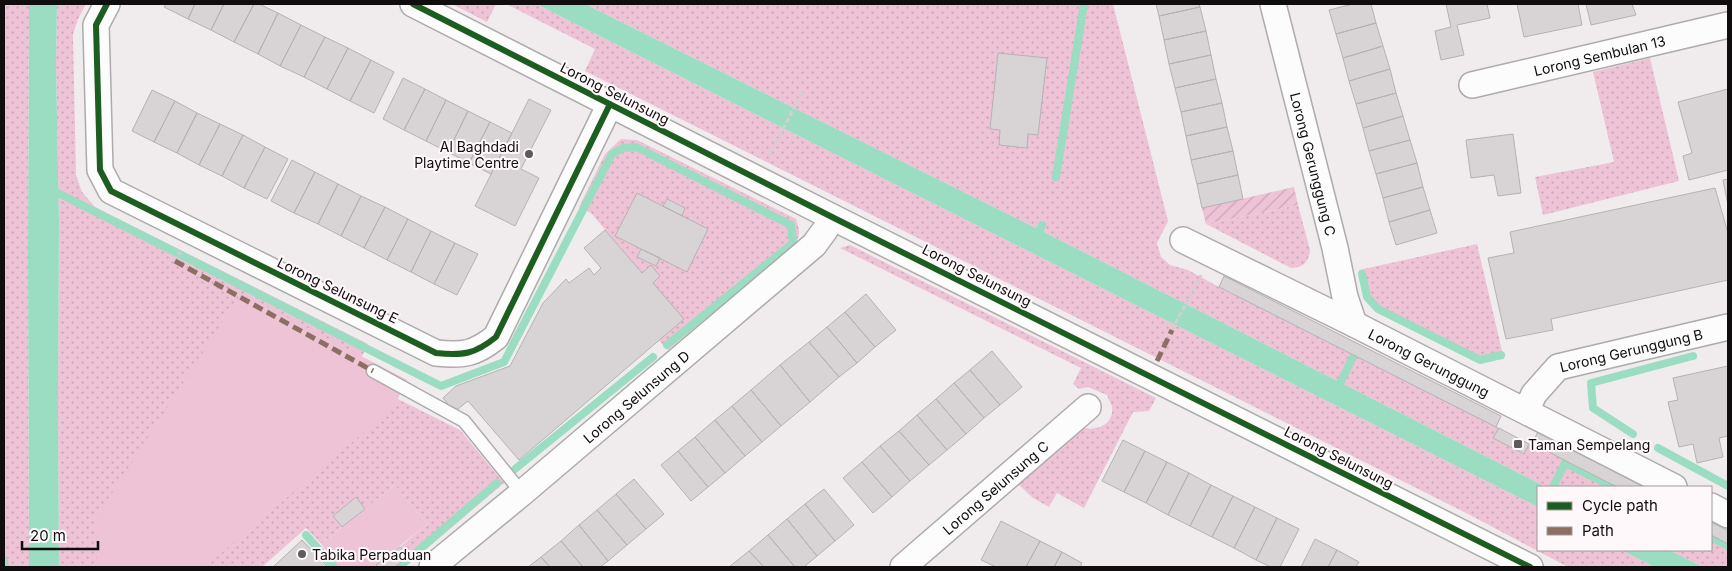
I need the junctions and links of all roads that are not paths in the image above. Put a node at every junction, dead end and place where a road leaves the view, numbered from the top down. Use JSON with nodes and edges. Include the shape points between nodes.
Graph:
{"nodes":[{"id":1,"x":108,"y":4,"type":"edge"},
{"id":2,"x":414,"y":4,"type":"edge"},
{"id":3,"x":1273,"y":4,"type":"edge"},
{"id":4,"x":1728,"y":25,"type":"edge"},
{"id":5,"x":1472,"y":85,"type":"dead end"},
{"id":6,"x":610,"y":104,"type":"junction"},
{"id":7,"x":832,"y":217,"type":"junction"},
{"id":8,"x":1183,"y":240,"type":"dead end"},
{"id":9,"x":1354,"y":324,"type":"junction"},
{"id":10,"x":1728,"y":327,"type":"edge"},
{"id":11,"x":373,"y":371,"type":"dead end"},
{"id":12,"x":1088,"y":407,"type":"dead end"},
{"id":13,"x":1526,"y":411,"type":"junction"},
{"id":14,"x":1672,"y":486,"type":"edge"},
{"id":15,"x":522,"y":493,"type":"junction"},
{"id":16,"x":1712,"y":507,"type":"edge"},
{"id":17,"x":1728,"y":515,"type":"edge"},
{"id":18,"x":432,"y":567,"type":"edge"},
{"id":19,"x":903,"y":567,"type":"edge"},
{"id":20,"x":1530,"y":567,"type":"edge"}],
"edges":[{"from":1,"to":6,"type":"street","name":"Lorong Selunsung E","via":[[96,25],[100,170],[110,191],[436,353],[468,353],[481,349],[496,338]]},
{"from":2,"to":6,"type":"street","name":"Lorong Selunsung"},
{"from":3,"to":9,"type":"street","name":"Lorong Gerunggung C"},
{"from":4,"to":5,"type":"street","name":"Lorong Sembulan 13"},
{"from":6,"to":7,"type":"street","name":"Lorong Selunsung"},
{"from":7,"to":15,"type":"street","name":"Lorong Selunsung D","via":[[814,246]]},
{"from":7,"to":20,"type":"street","name":"Lorong Selunsung"},
{"from":8,"to":9,"type":"street","name":"Lorong Gerunggung"},
{"from":9,"to":13,"type":"street","name":"Lorong Gerunggung"},
{"from":10,"to":13,"type":"street","name":"Lorong Gerunggung B","via":[[1558,367],[1534,394]]},
{"from":11,"to":15,"type":"lane","via":[[464,421]]},
{"from":12,"to":19,"type":"street","name":"Lorong Selunsung C"},
{"from":13,"to":14,"type":"street","name":"Lorong Gerunggung"},
{"from":15,"to":18,"type":"street","name":"Lorong Selunsung D"},
{"from":16,"to":17,"type":"street"}]}
